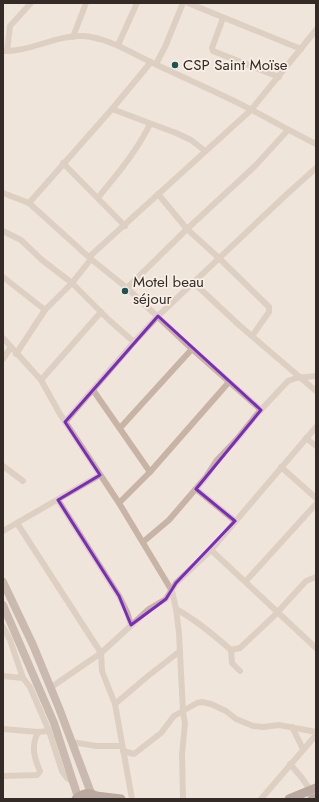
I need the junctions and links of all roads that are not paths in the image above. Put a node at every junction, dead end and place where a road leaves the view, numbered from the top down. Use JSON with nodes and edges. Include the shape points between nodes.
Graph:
{"nodes":[{"id":1,"x":31,"y":3,"type":"edge"},
{"id":2,"x":86,"y":3,"type":"edge"},
{"id":3,"x":137,"y":3,"type":"edge"},
{"id":4,"x":183,"y":3,"type":"edge"},
{"id":5,"x":188,"y":3,"type":"edge"},
{"id":6,"x":223,"y":18,"type":"junction"},
{"id":7,"x":3,"y":23,"type":"edge"},
{"id":8,"x":10,"y":26,"type":"junction"},
{"id":9,"x":316,"y":30,"type":"edge"},
{"id":10,"x":73,"y":37,"type":"junction"},
{"id":11,"x":118,"y":45,"type":"junction"},
{"id":12,"x":301,"y":49,"type":"junction"},
{"id":13,"x":5,"y":51,"type":"edge"},
{"id":14,"x":154,"y":63,"type":"junction"},
{"id":15,"x":279,"y":76,"type":"junction"},
{"id":16,"x":112,"y":109,"type":"junction"},
{"id":17,"x":251,"y":110,"type":"junction"},
{"id":18,"x":150,"y":124,"type":"junction"},
{"id":19,"x":288,"y":130,"type":"junction"},
{"id":20,"x":316,"y":144,"type":"edge"},
{"id":21,"x":206,"y":151,"type":"junction"},
{"id":22,"x":63,"y":163,"type":"junction"},
{"id":23,"x":316,"y":168,"type":"edge"},
{"id":24,"x":3,"y":193,"type":"edge"},
{"id":25,"x":158,"y":194,"type":"junction"},
{"id":26,"x":98,"y":198,"type":"junction"},
{"id":27,"x":29,"y":203,"type":"junction"},
{"id":28,"x":125,"y":226,"type":"junction"},
{"id":29,"x":187,"y":229,"type":"junction"},
{"id":30,"x":3,"y":231,"type":"edge"},
{"id":31,"x":90,"y":258,"type":"junction"},
{"id":32,"x":220,"y":259,"type":"junction"},
{"id":33,"x":3,"y":277,"type":"edge"},
{"id":34,"x":72,"y":283,"type":"junction"},
{"id":35,"x":194,"y":283,"type":"junction"},
{"id":36,"x":127,"y":288,"type":"junction"},
{"id":37,"x":45,"y":310,"type":"junction"},
{"id":38,"x":101,"y":312,"type":"junction"},
{"id":39,"x":158,"y":316,"type":"junction"},
{"id":40,"x":252,"y":336,"type":"junction"},
{"id":41,"x":3,"y":338,"type":"edge"},
{"id":42,"x":134,"y":342,"type":"junction"},
{"id":43,"x":11,"y":347,"type":"junction"},
{"id":44,"x":192,"y":349,"type":"junction"},
{"id":45,"x":16,"y":354,"type":"junction"},
{"id":46,"x":3,"y":359,"type":"edge"},
{"id":47,"x":316,"y":376,"type":"edge"},
{"id":48,"x":300,"y":377,"type":"junction"},
{"id":49,"x":41,"y":380,"type":"junction"},
{"id":50,"x":229,"y":382,"type":"junction"},
{"id":51,"x":93,"y":390,"type":"junction"},
{"id":52,"x":316,"y":391,"type":"edge"},
{"id":53,"x":261,"y":410,"type":"junction"},
{"id":54,"x":65,"y":422,"type":"junction"},
{"id":55,"x":316,"y":427,"type":"edge"},
{"id":56,"x":120,"y":428,"type":"junction"},
{"id":57,"x":306,"y":438,"type":"junction"},
{"id":58,"x":316,"y":446,"type":"edge"},
{"id":59,"x":3,"y":466,"type":"edge"},
{"id":60,"x":281,"y":467,"type":"junction"},
{"id":61,"x":150,"y":472,"type":"junction"},
{"id":62,"x":100,"y":475,"type":"junction"},
{"id":63,"x":23,"y":481,"type":"dead end"},
{"id":64,"x":196,"y":489,"type":"junction"},
{"id":65,"x":316,"y":498,"type":"edge"},
{"id":66,"x":58,"y":500,"type":"junction"},
{"id":67,"x":119,"y":503,"type":"junction"},
{"id":68,"x":316,"y":504,"type":"edge"},
{"id":69,"x":235,"y":521,"type":"junction"},
{"id":70,"x":17,"y":523,"type":"junction"},
{"id":71,"x":3,"y":531,"type":"edge"},
{"id":72,"x":143,"y":542,"type":"junction"},
{"id":73,"x":211,"y":550,"type":"junction"},
{"id":74,"x":316,"y":576,"type":"edge"},
{"id":75,"x":246,"y":581,"type":"junction"},
{"id":76,"x":3,"y":582,"type":"edge"},
{"id":77,"x":172,"y":591,"type":"junction"},
{"id":78,"x":3,"y":606,"type":"edge"},
{"id":79,"x":176,"y":609,"type":"junction"},
{"id":80,"x":277,"y":612,"type":"junction"},
{"id":81,"x":131,"y":625,"type":"junction"},
{"id":82,"x":3,"y":627,"type":"edge"},
{"id":83,"x":316,"y":648,"type":"edge"},
{"id":84,"x":231,"y":650,"type":"junction"},
{"id":85,"x":180,"y":651,"type":"junction"},
{"id":86,"x":100,"y":653,"type":"junction"},
{"id":87,"x":240,"y":671,"type":"dead end"},
{"id":88,"x":3,"y":676,"type":"edge"},
{"id":89,"x":23,"y":678,"type":"junction"},
{"id":90,"x":50,"y":688,"type":"junction"},
{"id":91,"x":115,"y":704,"type":"junction"},
{"id":92,"x":183,"y":712,"type":"junction"},
{"id":93,"x":292,"y":727,"type":"junction"},
{"id":94,"x":3,"y":729,"type":"edge"},
{"id":95,"x":49,"y":731,"type":"junction"},
{"id":96,"x":38,"y":732,"type":"junction"},
{"id":97,"x":316,"y":733,"type":"edge"},
{"id":98,"x":72,"y":742,"type":"junction"},
{"id":99,"x":122,"y":748,"type":"junction"},
{"id":100,"x":303,"y":749,"type":"junction"},
{"id":101,"x":134,"y":754,"type":"junction"},
{"id":102,"x":125,"y":762,"type":"junction"},
{"id":103,"x":290,"y":764,"type":"junction"},
{"id":104,"x":3,"y":776,"type":"edge"},
{"id":105,"x":74,"y":782,"type":"junction"},
{"id":106,"x":314,"y":794,"type":"edge"},
{"id":107,"x":96,"y":796,"type":"edge"},
{"id":108,"x":77,"y":798,"type":"edge"},
{"id":109,"x":121,"y":799,"type":"edge"},
{"id":110,"x":132,"y":799,"type":"edge"},
{"id":111,"x":183,"y":799,"type":"edge"},
{"id":112,"x":261,"y":799,"type":"edge"},
{"id":113,"x":288,"y":799,"type":"edge"}],
"edges":[{"from":1,"to":8,"type":"street"},
{"from":2,"to":10,"type":"street"},
{"from":3,"to":11,"type":"street"},
{"from":4,"to":14,"type":"street","via":[[165,47]]},
{"from":5,"to":6,"type":"street"},
{"from":6,"to":12,"type":"street"},
{"from":6,"to":15,"type":"street","via":[[213,51]]},
{"from":7,"to":8,"type":"street"},
{"from":8,"to":13,"type":"street"},
{"from":9,"to":12,"type":"street"},
{"from":10,"to":11,"type":"street","via":[[96,38]]},
{"from":10,"to":13,"type":"street"},
{"from":11,"to":14,"type":"street"},
{"from":12,"to":15,"type":"street"},
{"from":14,"to":16,"type":"street"},
{"from":14,"to":17,"type":"street"},
{"from":15,"to":17,"type":"street"},
{"from":16,"to":18,"type":"street"},
{"from":16,"to":22,"type":"street"},
{"from":17,"to":19,"type":"street"},
{"from":17,"to":21,"type":"street"},
{"from":18,"to":21,"type":"street","via":[[176,132]]},
{"from":18,"to":26,"type":"street","via":[[131,157]]},
{"from":19,"to":20,"type":"street"},
{"from":19,"to":29,"type":"street","via":[[255,166]]},
{"from":21,"to":25,"type":"street"},
{"from":22,"to":26,"type":"street"},
{"from":22,"to":27,"type":"street"},
{"from":23,"to":32,"type":"street"},
{"from":24,"to":27,"type":"street"},
{"from":25,"to":28,"type":"street"},
{"from":25,"to":29,"type":"street"},
{"from":26,"to":28,"type":"street"},
{"from":27,"to":31,"type":"street"},
{"from":28,"to":31,"type":"street"},
{"from":29,"to":32,"type":"street"},
{"from":29,"to":36,"type":"street"},
{"from":30,"to":34,"type":"street","via":[[21,240]]},
{"from":31,"to":34,"type":"street"},
{"from":31,"to":36,"type":"street"},
{"from":32,"to":35,"type":"street"},
{"from":32,"to":40,"type":"street","via":[[268,307],[269,312]]},
{"from":33,"to":37,"type":"street"},
{"from":34,"to":37,"type":"street"},
{"from":34,"to":38,"type":"street"},
{"from":35,"to":39,"type":"street"},
{"from":35,"to":40,"type":"street"},
{"from":36,"to":39,"type":"street"},
{"from":37,"to":45,"type":"street"},
{"from":38,"to":42,"type":"street"},
{"from":38,"to":49,"type":"street"},
{"from":39,"to":42,"type":"street"},
{"from":39,"to":44,"type":"street"},
{"from":40,"to":48,"type":"street"},
{"from":41,"to":43,"type":"street"},
{"from":42,"to":51,"type":"street"},
{"from":43,"to":45,"type":"street"},
{"from":43,"to":46,"type":"street"},
{"from":44,"to":50,"type":"street"},
{"from":44,"to":56,"type":"street"},
{"from":45,"to":49,"type":"street"},
{"from":47,"to":48,"type":"street"},
{"from":48,"to":52,"type":"street"},
{"from":48,"to":53,"type":"street","via":[[288,381]]},
{"from":49,"to":54,"type":"street"},
{"from":50,"to":53,"type":"street"},
{"from":50,"to":61,"type":"street"},
{"from":51,"to":54,"type":"street"},
{"from":51,"to":56,"type":"street"},
{"from":53,"to":64,"type":"street","via":[[217,460]]},
{"from":54,"to":62,"type":"street"},
{"from":55,"to":57,"type":"street"},
{"from":56,"to":61,"type":"street"},
{"from":57,"to":58,"type":"street"},
{"from":57,"to":60,"type":"street"},
{"from":59,"to":63,"type":"street"},
{"from":60,"to":65,"type":"street"},
{"from":60,"to":69,"type":"street"},
{"from":61,"to":67,"type":"street"},
{"from":62,"to":66,"type":"street"},
{"from":62,"to":67,"type":"street"},
{"from":64,"to":69,"type":"street"},
{"from":64,"to":72,"type":"street","via":[[164,526]]},
{"from":66,"to":70,"type":"street"},
{"from":66,"to":81,"type":"street","via":[[119,596]]},
{"from":67,"to":72,"type":"street"},
{"from":68,"to":75,"type":"street"},
{"from":69,"to":73,"type":"street"},
{"from":70,"to":71,"type":"street"},
{"from":70,"to":86,"type":"street"},
{"from":72,"to":77,"type":"street"},
{"from":73,"to":75,"type":"street"},
{"from":73,"to":77,"type":"street","via":[[176,583]]},
{"from":74,"to":80,"type":"street","via":[[306,582]]},
{"from":75,"to":80,"type":"street"},
{"from":76,"to":90,"type":"main road"},
{"from":77,"to":79,"type":"street"},
{"from":77,"to":81,"type":"street","via":[[166,599],[149,609]]},
{"from":78,"to":105,"type":"main road","via":[[54,722]]},
{"from":79,"to":84,"type":"street"},
{"from":79,"to":85,"type":"street"},
{"from":80,"to":83,"type":"street"},
{"from":80,"to":84,"type":"street","via":[[240,648]]},
{"from":81,"to":86,"type":"street"},
{"from":82,"to":89,"type":"street"},
{"from":84,"to":87,"type":"street","via":[[232,663]]},
{"from":85,"to":91,"type":"street"},
{"from":85,"to":92,"type":"street"},
{"from":86,"to":90,"type":"street"},
{"from":86,"to":91,"type":"street","via":[[102,671]]},
{"from":88,"to":89,"type":"street"},
{"from":89,"to":95,"type":"street","via":[[30,687]]},
{"from":90,"to":98,"type":"main road"},
{"from":91,"to":99,"type":"street"},
{"from":92,"to":93,"type":"street","via":[[202,702],[216,706],[253,726],[279,724]]},
{"from":92,"to":101,"type":"street","via":[[174,716],[161,733]]},
{"from":92,"to":111,"type":"street"},
{"from":93,"to":97,"type":"street"},
{"from":93,"to":100,"type":"street"},
{"from":94,"to":96,"type":"street"},
{"from":95,"to":96,"type":"street"},
{"from":95,"to":105,"type":"street","via":[[62,771]]},
{"from":96,"to":104,"type":"street","via":[[35,737],[34,757],[39,773]]},
{"from":97,"to":100,"type":"street"},
{"from":98,"to":99,"type":"street"},
{"from":98,"to":107,"type":"main road"},
{"from":99,"to":101,"type":"street"},
{"from":99,"to":102,"type":"street"},
{"from":100,"to":103,"type":"street"},
{"from":101,"to":102,"type":"street"},
{"from":102,"to":110,"type":"street"},
{"from":103,"to":106,"type":"street"},
{"from":103,"to":112,"type":"street"},
{"from":105,"to":108,"type":"main road"},
{"from":106,"to":113,"type":"main road"},
{"from":107,"to":108,"type":"main road","via":[[81,795]]},
{"from":107,"to":109,"type":"main road"}]}
